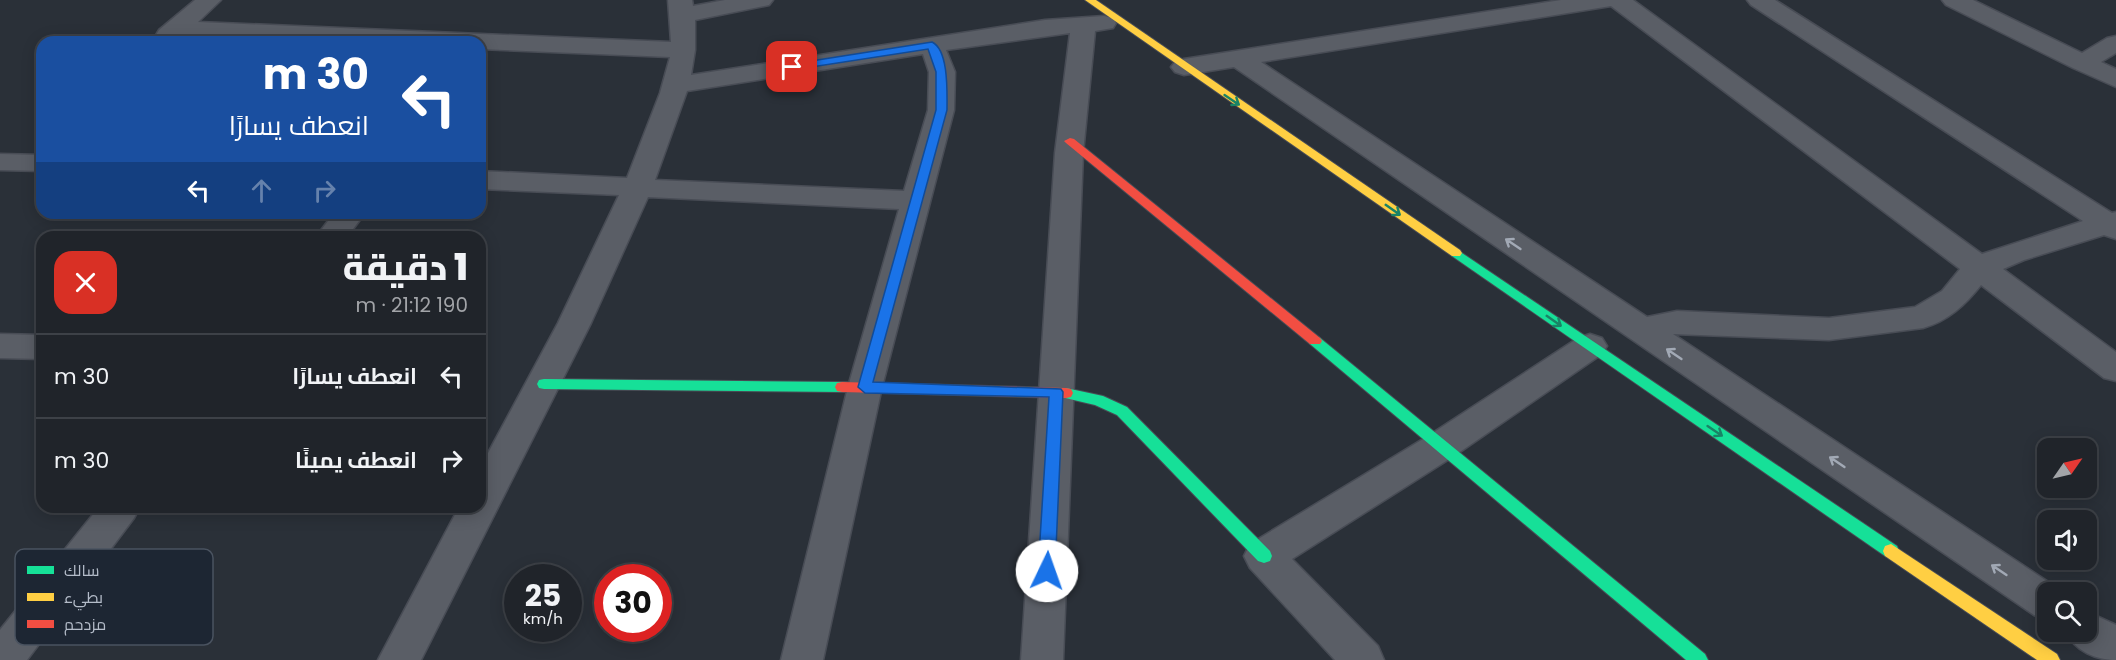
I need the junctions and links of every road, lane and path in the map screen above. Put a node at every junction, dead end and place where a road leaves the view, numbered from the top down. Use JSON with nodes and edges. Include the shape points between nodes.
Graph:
{"nodes":[{"id":1,"x":209,"y":0,"type":"edge"},
{"id":2,"x":761,"y":0,"type":"edge"},
{"id":3,"x":1605,"y":0,"type":"edge"},
{"id":4,"x":1618,"y":0,"type":"edge"},
{"id":5,"x":1759,"y":0,"type":"edge"},
{"id":6,"x":1954,"y":0,"type":"edge"},
{"id":7,"x":1555,"y":4,"type":"edge"},
{"id":8,"x":682,"y":7,"type":"edge"},
{"id":9,"x":1087,"y":13,"type":"edge"},
{"id":10,"x":1119,"y":21,"type":"joint"},
{"id":11,"x":168,"y":35,"type":"edge"},
{"id":12,"x":202,"y":36,"type":"edge"},
{"id":13,"x":2116,"y":43,"type":"edge"},
{"id":14,"x":486,"y":44,"type":"edge"},
{"id":15,"x":932,"y":45,"type":"junction"},
{"id":16,"x":683,"y":50,"type":"junction"},
{"id":17,"x":1239,"y":59,"type":"junction"},
{"id":18,"x":2082,"y":63,"type":"junction"},
{"id":19,"x":1184,"y":67,"type":"junction"},
{"id":20,"x":2116,"y":79,"type":"edge"},
{"id":21,"x":675,"y":85,"type":"junction"},
{"id":22,"x":1070,"y":141,"type":"junction"},
{"id":23,"x":36,"y":142,"type":"edge"},
{"id":24,"x":6,"y":162,"type":"edge"},
{"id":25,"x":36,"y":163,"type":"edge"},
{"id":26,"x":486,"y":180,"type":"edge"},
{"id":27,"x":639,"y":188,"type":"junction"},
{"id":28,"x":916,"y":201,"type":"junction"},
{"id":29,"x":345,"y":219,"type":"edge"},
{"id":30,"x":2113,"y":225,"type":"edge"},
{"id":31,"x":336,"y":231,"type":"edge"},
{"id":32,"x":1978,"y":268,"type":"junction"},
{"id":33,"x":1640,"y":330,"type":"junction"},
{"id":34,"x":0,"y":346,"type":"edge"},
{"id":35,"x":1590,"y":346,"type":"junction"},
{"id":36,"x":36,"y":347,"type":"edge"},
{"id":37,"x":2116,"y":369,"type":"edge"},
{"id":38,"x":544,"y":384,"type":"junction"},
{"id":39,"x":865,"y":387,"type":"junction"},
{"id":40,"x":1056,"y":392,"type":"junction"},
{"id":41,"x":1441,"y":446,"type":"junction"},
{"id":42,"x":486,"y":492,"type":"edge"},
{"id":43,"x":116,"y":513,"type":"edge"},
{"id":44,"x":475,"y":513,"type":"edge"},
{"id":45,"x":88,"y":549,"type":"edge"},
{"id":46,"x":1264,"y":556,"type":"junction"},
{"id":47,"x":2037,"y":596,"type":"edge"},
{"id":48,"x":2097,"y":636,"type":"edge"},
{"id":49,"x":15,"y":643,"type":"edge"},
{"id":50,"x":2116,"y":648,"type":"edge"},
{"id":51,"x":2,"y":660,"type":"edge"},
{"id":52,"x":399,"y":660,"type":"edge"},
{"id":53,"x":802,"y":660,"type":"edge"},
{"id":54,"x":1042,"y":660,"type":"edge"},
{"id":55,"x":1363,"y":660,"type":"edge"},
{"id":56,"x":1699,"y":660,"type":"edge"},
{"id":57,"x":2051,"y":660,"type":"edge"}],
"edges":[{"from":1,"to":11,"type":"street"},
{"from":2,"to":8,"type":"street"},
{"from":3,"to":7,"type":"street"},
{"from":4,"to":32,"type":"street"},
{"from":5,"to":30,"type":"street"},
{"from":6,"to":18,"type":"street"},
{"from":7,"to":17,"type":"street"},
{"from":8,"to":16,"type":"street"},
{"from":9,"to":10,"type":"street"},
{"from":9,"to":15,"type":"street","via":[[1045,27]]},
{"from":9,"to":22,"type":"street"},
{"from":10,"to":19,"type":"street"},
{"from":11,"to":12,"type":"street"},
{"from":13,"to":18,"type":"street"},
{"from":14,"to":16,"type":"street"},
{"from":15,"to":21,"type":"street"},
{"from":15,"to":28,"type":"street","via":[[942,72],[941,110]]},
{"from":16,"to":21,"type":"street"},
{"from":17,"to":19,"type":"street"},
{"from":33,"to":17,"type":"street","one_way":true},
{"from":18,"to":20,"type":"street"},
{"from":19,"to":35,"type":"street","one_way":true},
{"from":21,"to":27,"type":"street"},
{"from":22,"to":40,"type":"street"},
{"from":22,"to":41,"type":"street"},
{"from":23,"to":24,"type":"street"},
{"from":24,"to":25,"type":"street"},
{"from":26,"to":27,"type":"street"},
{"from":27,"to":28,"type":"street"},
{"from":27,"to":38,"type":"street"},
{"from":28,"to":39,"type":"street"},
{"from":29,"to":31,"type":"street"},
{"from":30,"to":32,"type":"street"},
{"from":32,"to":33,"type":"street","via":[[1953,299],[1923,317],[1829,329],[1677,321]]},
{"from":32,"to":37,"type":"street"},
{"from":47,"to":33,"type":"street","one_way":true},
{"from":34,"to":36,"type":"street"},
{"from":35,"to":41,"type":"street"},
{"from":35,"to":57,"type":"street","one_way":true},
{"from":38,"to":39,"type":"street"},
{"from":38,"to":42,"type":"street"},
{"from":39,"to":40,"type":"street"},
{"from":39,"to":53,"type":"street"},
{"from":40,"to":46,"type":"street","via":[[1098,400],[1122,411]]},
{"from":40,"to":54,"type":"street"},
{"from":41,"to":46,"type":"street"},
{"from":41,"to":56,"type":"street"},
{"from":43,"to":45,"type":"street"},
{"from":44,"to":52,"type":"street"},
{"from":46,"to":55,"type":"street"},
{"from":48,"to":50,"type":"street"},
{"from":49,"to":51,"type":"street"}]}
